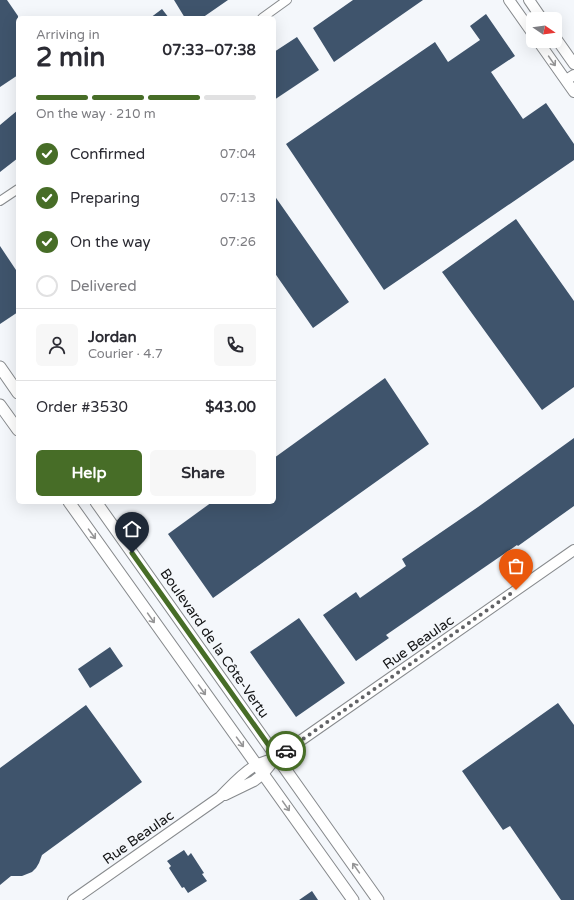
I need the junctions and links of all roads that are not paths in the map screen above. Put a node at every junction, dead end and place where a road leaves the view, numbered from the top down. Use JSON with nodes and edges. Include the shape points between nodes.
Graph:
{"nodes":[{"id":1,"x":287,"y":0,"type":"edge"},
{"id":2,"x":509,"y":0,"type":"edge"},
{"id":3,"x":529,"y":0,"type":"edge"},
{"id":4,"x":537,"y":12,"type":"edge"},
{"id":5,"x":265,"y":16,"type":"edge"},
{"id":6,"x":526,"y":24,"type":"edge"},
{"id":7,"x":562,"y":47,"type":"edge"},
{"id":8,"x":544,"y":48,"type":"edge"},
{"id":9,"x":574,"y":64,"type":"edge"},
{"id":10,"x":570,"y":77,"type":"edge"},
{"id":11,"x":574,"y":92,"type":"edge"},
{"id":12,"x":16,"y":190,"type":"edge"},
{"id":13,"x":0,"y":201,"type":"edge"},
{"id":14,"x":0,"y":367,"type":"edge"},
{"id":15,"x":16,"y":390,"type":"edge"},
{"id":16,"x":0,"y":405,"type":"edge"},
{"id":17,"x":16,"y":427,"type":"edge"},
{"id":18,"x":70,"y":504,"type":"edge"},
{"id":19,"x":97,"y":504,"type":"edge"},
{"id":20,"x":574,"y":550,"type":"edge"},
{"id":21,"x":277,"y":757,"type":"junction"},
{"id":22,"x":256,"y":765,"type":"junction"},
{"id":23,"x":263,"y":774,"type":"junction"},
{"id":24,"x":220,"y":797,"type":"junction"},
{"id":25,"x":73,"y":900,"type":"edge"},
{"id":26,"x":353,"y":900,"type":"edge"},
{"id":27,"x":378,"y":900,"type":"edge"}],
"edges":[{"from":1,"to":5,"type":"street"},
{"from":2,"to":6,"type":"street"},
{"from":3,"to":4,"type":"street"},
{"from":7,"to":9,"type":"street"},
{"from":8,"to":10,"type":"street","one_way":true},
{"from":10,"to":11,"type":"street"},
{"from":12,"to":13,"type":"street"},
{"from":14,"to":15,"type":"main road"},
{"from":16,"to":17,"type":"main road"},
{"from":18,"to":22,"type":"main road","one_way":true},
{"from":19,"to":21,"type":"main road","name":"Boulevard de la Côte-Vertu"},
{"from":20,"to":21,"type":"street","name":"Rue Beaulac"},
{"from":21,"to":22,"type":"street","name":"Rue Beaulac"},
{"from":21,"to":23,"type":"street","name":"Rue Beaulac"},
{"from":27,"to":21,"type":"main road","name":"Boulevard de la Côte-Vertu","one_way":true},
{"from":22,"to":23,"type":"main road"},
{"from":22,"to":24,"type":"street","name":"Rue Beaulac"},
{"from":23,"to":24,"type":"street","name":"Rue Beaulac"},
{"from":23,"to":26,"type":"main road","one_way":true},
{"from":24,"to":25,"type":"street","name":"Rue Beaulac"}]}
